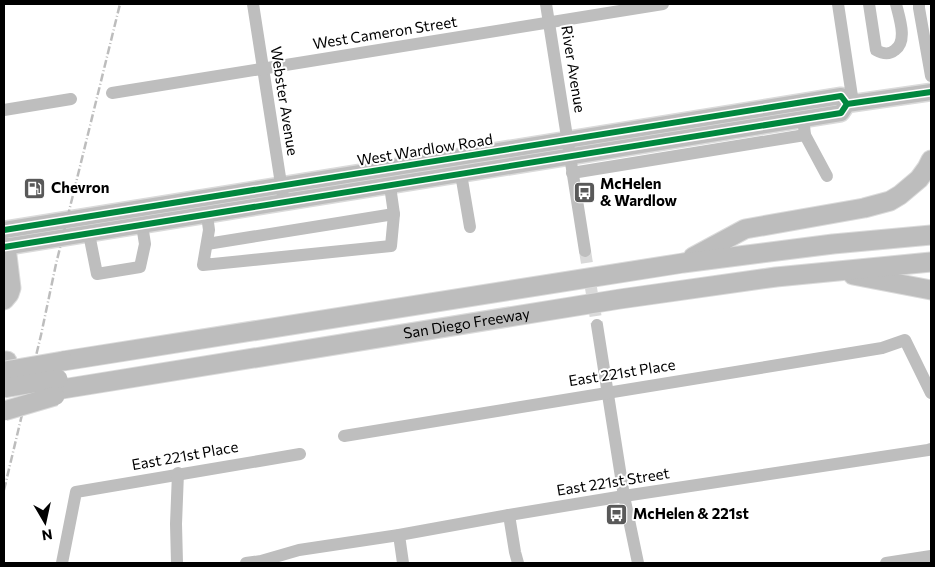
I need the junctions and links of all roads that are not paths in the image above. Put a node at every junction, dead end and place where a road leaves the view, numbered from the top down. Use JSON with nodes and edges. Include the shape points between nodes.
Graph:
{"nodes":[{"id":1,"x":253,"y":4,"type":"edge"},
{"id":2,"x":546,"y":4,"type":"edge"},
{"id":3,"x":663,"y":4,"type":"edge"},
{"id":4,"x":838,"y":4,"type":"edge"},
{"id":5,"x":869,"y":4,"type":"edge"},
{"id":6,"x":896,"y":4,"type":"edge"},
{"id":7,"x":919,"y":4,"type":"edge"},
{"id":8,"x":549,"y":22,"type":"junction"},
{"id":9,"x":927,"y":30,"type":"edge"},
{"id":10,"x":902,"y":34,"type":"junction"},
{"id":11,"x":262,"y":69,"type":"junction"},
{"id":12,"x":931,"y":76,"type":"edge"},
{"id":13,"x":931,"y":92,"type":"edge"},
{"id":14,"x":112,"y":93,"type":"dead end"},
{"id":15,"x":71,"y":100,"type":"dead end"},
{"id":16,"x":850,"y":104,"type":"junction"},
{"id":17,"x":4,"y":110,"type":"edge"},
{"id":18,"x":804,"y":127,"type":"junction"},
{"id":19,"x":568,"y":140,"type":"junction"},
{"id":20,"x":570,"y":156,"type":"junction"},
{"id":21,"x":931,"y":160,"type":"edge"},
{"id":22,"x":572,"y":173,"type":"junction"},
{"id":23,"x":461,"y":174,"type":"junction"},
{"id":24,"x":826,"y":176,"type":"dead end"},
{"id":25,"x":281,"y":186,"type":"junction"},
{"id":26,"x":390,"y":186,"type":"junction"},
{"id":27,"x":284,"y":203,"type":"junction"},
{"id":28,"x":394,"y":214,"type":"junction"},
{"id":29,"x":207,"y":215,"type":"junction"},
{"id":30,"x":142,"y":225,"type":"junction"},
{"id":31,"x":470,"y":227,"type":"dead end"},
{"id":32,"x":89,"y":234,"type":"junction"},
{"id":33,"x":931,"y":235,"type":"edge"},
{"id":34,"x":4,"y":241,"type":"edge"},
{"id":35,"x":207,"y":244,"type":"junction"},
{"id":36,"x":585,"y":251,"type":"tunnel mouth"},
{"id":37,"x":714,"y":259,"type":"junction"},
{"id":38,"x":931,"y":262,"type":"edge"},
{"id":39,"x":683,"y":263,"type":"junction"},
{"id":40,"x":832,"y":271,"type":"junction"},
{"id":41,"x":805,"y":274,"type":"junction"},
{"id":42,"x":931,"y":290,"type":"edge"},
{"id":43,"x":4,"y":300,"type":"edge"},
{"id":44,"x":597,"y":325,"type":"tunnel mouth"},
{"id":45,"x":4,"y":372,"type":"edge"},
{"id":46,"x":59,"y":376,"type":"junction"},
{"id":47,"x":607,"y":392,"type":"junction"},
{"id":48,"x":931,"y":393,"type":"edge"},
{"id":49,"x":4,"y":398,"type":"edge"},
{"id":50,"x":4,"y":411,"type":"edge"},
{"id":51,"x":344,"y":436,"type":"dead end"},
{"id":52,"x":931,"y":448,"type":"edge"},
{"id":53,"x":300,"y":454,"type":"dead end"},
{"id":54,"x":178,"y":473,"type":"junction"},
{"id":55,"x":624,"y":496,"type":"junction"},
{"id":56,"x":509,"y":515,"type":"junction"},
{"id":57,"x":399,"y":535,"type":"junction"},
{"id":58,"x":931,"y":556,"type":"edge"},
{"id":59,"x":62,"y":563,"type":"edge"},
{"id":60,"x":177,"y":563,"type":"edge"},
{"id":61,"x":246,"y":563,"type":"edge"},
{"id":62,"x":404,"y":563,"type":"edge"},
{"id":63,"x":518,"y":563,"type":"edge"},
{"id":64,"x":638,"y":563,"type":"edge"},
{"id":65,"x":886,"y":563,"type":"edge"}],
"edges":[{"from":1,"to":11,"type":"street","name":"Webster Avenue"},
{"from":2,"to":8,"type":"street","name":"River Avenue"},
{"from":3,"to":8,"type":"street","name":"West Cameron Street"},
{"from":4,"to":16,"type":"street"},
{"from":5,"to":10,"type":"street","via":[[876,50],[887,54],[893,52],[901,43]]},
{"from":6,"to":10,"type":"street"},
{"from":7,"to":9,"type":"street"},
{"from":8,"to":11,"type":"street","name":"West Cameron Street"},
{"from":8,"to":19,"type":"street","name":"River Avenue"},
{"from":9,"to":10,"type":"street"},
{"from":9,"to":12,"type":"street"},
{"from":11,"to":14,"type":"street","name":"West Cameron Street"},
{"from":11,"to":25,"type":"street","name":"Webster Avenue"},
{"from":13,"to":16,"type":"main road"},
{"from":15,"to":17,"type":"street"},
{"from":16,"to":18,"type":"main road","name":"West Wardlow Road","via":[[841,113]]},
{"from":16,"to":19,"type":"main road","name":"West Wardlow Road","via":[[841,96]]},
{"from":18,"to":20,"type":"main road","name":"West Wardlow Road"},
{"from":18,"to":22,"type":"street"},
{"from":18,"to":24,"type":"street"},
{"from":19,"to":20,"type":"street","name":"River Avenue"},
{"from":19,"to":25,"type":"main road","name":"West Wardlow Road"},
{"from":20,"to":22,"type":"street","name":"River Avenue"},
{"from":20,"to":23,"type":"main road","name":"West Wardlow Road"},
{"from":21,"to":39,"type":"highway","via":[[919,178],[890,201],[745,229]]},
{"from":22,"to":36,"type":"street","name":"River Avenue"},
{"from":23,"to":26,"type":"main road","name":"West Wardlow Road"},
{"from":23,"to":31,"type":"street"},
{"from":25,"to":27,"type":"street","name":"Webster Avenue"},
{"from":25,"to":34,"type":"main road","name":"West Wardlow Road"},
{"from":26,"to":27,"type":"main road","name":"West Wardlow Road"},
{"from":26,"to":28,"type":"street"},
{"from":27,"to":29,"type":"main road","name":"West Wardlow Road"},
{"from":28,"to":35,"type":"street"},
{"from":28,"to":35,"type":"street","via":[[391,246],[203,265]]},
{"from":29,"to":30,"type":"main road","name":"West Wardlow Road"},
{"from":29,"to":35,"type":"street"},
{"from":30,"to":32,"type":"main road","name":"West Wardlow Road"},
{"from":30,"to":32,"type":"street","via":[[145,244],[140,268],[97,274]]},
{"from":32,"to":34,"type":"main road","name":"West Wardlow Road"},
{"from":33,"to":37,"type":"highway","name":"San Diego Freeway"},
{"from":34,"to":43,"type":"highway","via":[[11,288]]},
{"from":37,"to":39,"type":"highway","name":"San Diego Freeway"},
{"from":37,"to":46,"type":"highway","via":[[689,273],[426,312]]},
{"from":38,"to":40,"type":"highway","name":"San Diego Freeway"},
{"from":39,"to":46,"type":"highway","name":"San Diego Freeway","via":[[93,356]]},
{"from":40,"to":41,"type":"highway","name":"San Diego Freeway"},
{"from":40,"to":42,"type":"highway"},
{"from":41,"to":46,"type":"highway","via":[[774,267],[730,273]]},
{"from":41,"to":46,"type":"highway","name":"San Diego Freeway","via":[[610,300],[96,384]]},
{"from":44,"to":47,"type":"street"},
{"from":45,"to":46,"type":"highway","name":"San Diego Freeway","bridge":true},
{"from":46,"to":49,"type":"highway","name":"San Diego Freeway"},
{"from":46,"to":50,"type":"highway","bridge":true},
{"from":47,"to":48,"type":"street","name":"East 221st Place","via":[[882,348],[905,340]]},
{"from":47,"to":51,"type":"street","name":"East 221st Place"},
{"from":47,"to":55,"type":"street"},
{"from":52,"to":55,"type":"street","name":"East 221st Street"},
{"from":53,"to":54,"type":"street","name":"East 221st Place"},
{"from":54,"to":59,"type":"street","name":"East 221st Place","via":[[76,492]]},
{"from":54,"to":60,"type":"street"},
{"from":55,"to":56,"type":"street","name":"East 221st Street"},
{"from":55,"to":64,"type":"street"},
{"from":56,"to":57,"type":"street","name":"East 221st Street"},
{"from":56,"to":63,"type":"street"},
{"from":57,"to":61,"type":"street","name":"East 221st Street","via":[[299,550]]},
{"from":57,"to":62,"type":"street"},
{"from":58,"to":65,"type":"street"}]}
